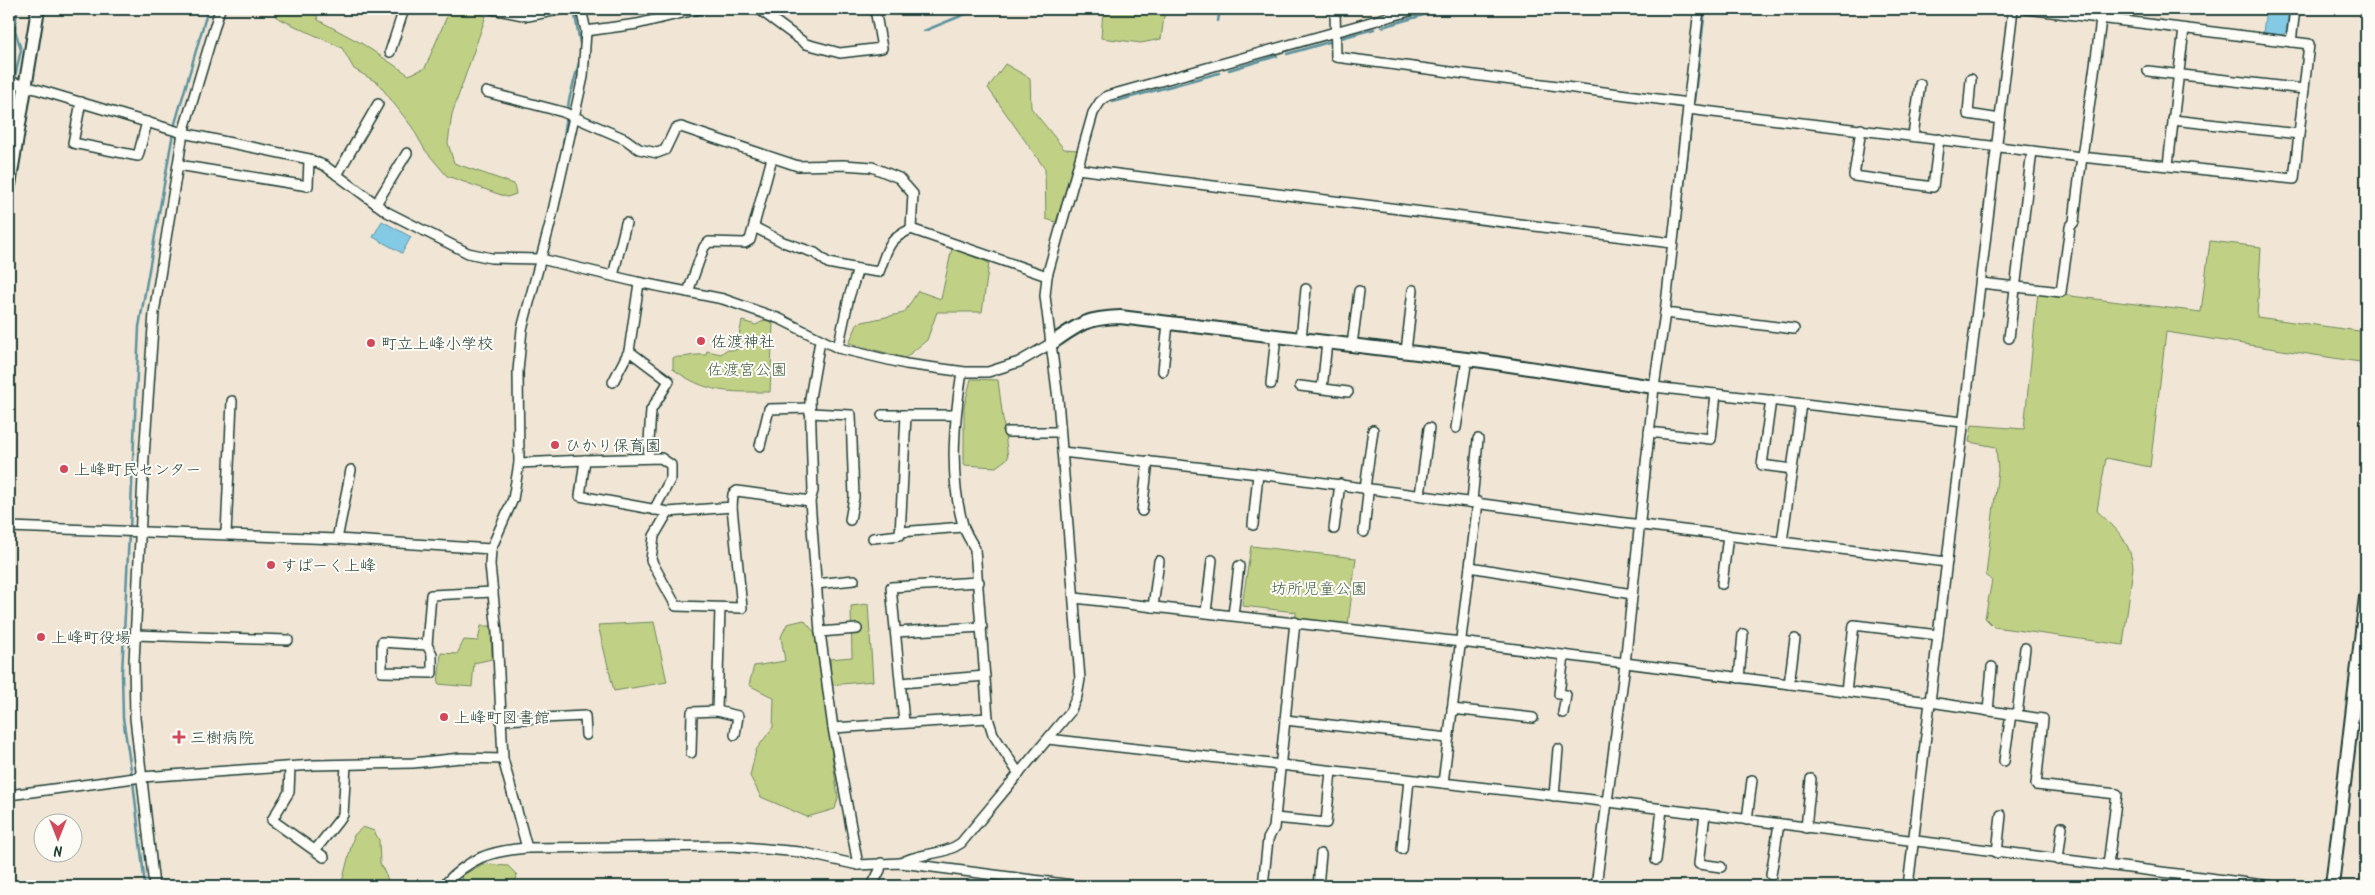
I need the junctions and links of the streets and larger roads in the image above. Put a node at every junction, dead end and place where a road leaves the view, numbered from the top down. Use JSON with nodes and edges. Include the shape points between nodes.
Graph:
{"nodes":[{"id":1,"x":38,"y":9,"type":"edge"},
{"id":2,"x":220,"y":9,"type":"edge"},
{"id":3,"x":404,"y":9,"type":"edge"},
{"id":4,"x":492,"y":9,"type":"edge"},
{"id":5,"x":563,"y":9,"type":"edge"},
{"id":6,"x":581,"y":9,"type":"edge"},
{"id":7,"x":699,"y":9,"type":"edge"},
{"id":8,"x":753,"y":9,"type":"edge"},
{"id":9,"x":875,"y":9,"type":"edge"},
{"id":10,"x":1336,"y":9,"type":"edge"},
{"id":11,"x":1417,"y":9,"type":"edge"},
{"id":12,"x":1699,"y":9,"type":"edge"},
{"id":13,"x":2013,"y":9,"type":"edge"},
{"id":14,"x":2027,"y":9,"type":"edge"},
{"id":15,"x":2295,"y":9,"type":"edge"},
{"id":16,"x":2047,"y":10,"type":"edge"},
{"id":17,"x":2101,"y":20,"type":"junction"},
{"id":18,"x":2184,"y":29,"type":"junction"},
{"id":19,"x":586,"y":31,"type":"junction"},
{"id":20,"x":1336,"y":31,"type":"junction"},
{"id":21,"x":2291,"y":42,"type":"junction"},
{"id":22,"x":390,"y":52,"type":"dead end"},
{"id":23,"x":2148,"y":71,"type":"dead end"},
{"id":24,"x":2178,"y":75,"type":"junction"},
{"id":25,"x":1972,"y":79,"type":"dead end"},
{"id":26,"x":9,"y":81,"type":"edge"},
{"id":27,"x":1920,"y":84,"type":"dead end"},
{"id":28,"x":26,"y":86,"type":"junction"},
{"id":29,"x":2304,"y":89,"type":"junction"},
{"id":30,"x":486,"y":92,"type":"dead end"},
{"id":31,"x":81,"y":102,"type":"junction"},
{"id":32,"x":378,"y":104,"type":"dead end"},
{"id":33,"x":1688,"y":106,"type":"junction"},
{"id":34,"x":574,"y":117,"type":"junction"},
{"id":35,"x":2000,"y":119,"type":"junction"},
{"id":36,"x":2173,"y":120,"type":"junction"},
{"id":37,"x":147,"y":122,"type":"junction"},
{"id":38,"x":1861,"y":129,"type":"junction"},
{"id":39,"x":183,"y":133,"type":"junction"},
{"id":40,"x":2299,"y":134,"type":"junction"},
{"id":41,"x":1913,"y":136,"type":"junction"},
{"id":42,"x":1939,"y":139,"type":"junction"},
{"id":43,"x":1996,"y":146,"type":"junction"},
{"id":44,"x":2032,"y":151,"type":"junction"},
{"id":45,"x":407,"y":153,"type":"dead end"},
{"id":46,"x":2081,"y":157,"type":"junction"},
{"id":47,"x":772,"y":158,"type":"junction"},
{"id":48,"x":309,"y":159,"type":"junction"},
{"id":49,"x":178,"y":164,"type":"junction"},
{"id":50,"x":2168,"y":165,"type":"junction"},
{"id":51,"x":1077,"y":170,"type":"junction"},
{"id":52,"x":337,"y":175,"type":"junction"},
{"id":53,"x":9,"y":185,"type":"edge"},
{"id":54,"x":376,"y":204,"type":"junction"},
{"id":55,"x":626,"y":223,"type":"dead end"},
{"id":56,"x":754,"y":227,"type":"junction"},
{"id":57,"x":911,"y":229,"type":"junction"},
{"id":58,"x":1672,"y":244,"type":"junction"},
{"id":59,"x":541,"y":259,"type":"junction"},
{"id":60,"x":858,"y":270,"type":"junction"},
{"id":61,"x":613,"y":276,"type":"junction"},
{"id":62,"x":1047,"y":276,"type":"junction"},
{"id":63,"x":640,"y":283,"type":"junction"},
{"id":64,"x":1982,"y":283,"type":"junction"},
{"id":65,"x":2014,"y":286,"type":"junction"},
{"id":66,"x":1306,"y":289,"type":"dead end"},
{"id":67,"x":1413,"y":290,"type":"dead end"},
{"id":68,"x":1358,"y":291,"type":"dead end"},
{"id":69,"x":688,"y":292,"type":"junction"},
{"id":70,"x":1665,"y":313,"type":"junction"},
{"id":71,"x":1168,"y":323,"type":"junction"},
{"id":72,"x":1794,"y":329,"type":"dead end"},
{"id":73,"x":1276,"y":336,"type":"junction"},
{"id":74,"x":2009,"y":338,"type":"dead end"},
{"id":75,"x":1301,"y":339,"type":"junction"},
{"id":76,"x":820,"y":340,"type":"junction"},
{"id":77,"x":1328,"y":342,"type":"junction"},
{"id":78,"x":1052,"y":343,"type":"junction"},
{"id":79,"x":1352,"y":345,"type":"junction"},
{"id":80,"x":838,"y":348,"type":"junction"},
{"id":81,"x":629,"y":351,"type":"junction"},
{"id":82,"x":1406,"y":351,"type":"junction"},
{"id":83,"x":1467,"y":359,"type":"junction"},
{"id":84,"x":1163,"y":371,"type":"dead end"},
{"id":85,"x":962,"y":372,"type":"junction"},
{"id":86,"x":613,"y":382,"type":"dead end"},
{"id":87,"x":1271,"y":384,"type":"dead end"},
{"id":88,"x":1300,"y":386,"type":"dead end"},
{"id":89,"x":1654,"y":387,"type":"junction"},
{"id":90,"x":1322,"y":388,"type":"junction"},
{"id":91,"x":1348,"y":392,"type":"dead end"},
{"id":92,"x":1716,"y":394,"type":"junction"},
{"id":93,"x":1771,"y":400,"type":"junction"},
{"id":94,"x":232,"y":401,"type":"dead end"},
{"id":95,"x":1801,"y":404,"type":"junction"},
{"id":96,"x":810,"y":410,"type":"junction"},
{"id":97,"x":882,"y":415,"type":"dead end"},
{"id":98,"x":906,"y":415,"type":"junction"},
{"id":99,"x":955,"y":415,"type":"junction"},
{"id":100,"x":1963,"y":422,"type":"junction"},
{"id":101,"x":1429,"y":428,"type":"dead end"},
{"id":102,"x":1456,"y":428,"type":"dead end"},
{"id":103,"x":1373,"y":430,"type":"dead end"},
{"id":104,"x":1008,"y":432,"type":"dead end"},
{"id":105,"x":1060,"y":432,"type":"junction"},
{"id":106,"x":1649,"y":432,"type":"junction"},
{"id":107,"x":1478,"y":440,"type":"dead end"},
{"id":108,"x":760,"y":446,"type":"dead end"},
{"id":109,"x":1062,"y":452,"type":"junction"},
{"id":110,"x":648,"y":458,"type":"junction"},
{"id":111,"x":584,"y":460,"type":"junction"},
{"id":112,"x":1148,"y":462,"type":"junction"},
{"id":113,"x":519,"y":463,"type":"junction"},
{"id":114,"x":1792,"y":469,"type":"junction"},
{"id":115,"x":351,"y":470,"type":"dead end"},
{"id":116,"x":1258,"y":474,"type":"junction"},
{"id":117,"x":1340,"y":484,"type":"junction"},
{"id":118,"x":1366,"y":488,"type":"junction"},
{"id":119,"x":1420,"y":494,"type":"junction"},
{"id":120,"x":810,"y":501,"type":"junction"},
{"id":121,"x":1475,"y":502,"type":"junction"},
{"id":122,"x":732,"y":507,"type":"junction"},
{"id":123,"x":654,"y":510,"type":"junction"},
{"id":124,"x":668,"y":512,"type":"junction"},
{"id":125,"x":1142,"y":512,"type":"dead end"},
{"id":126,"x":850,"y":520,"type":"dead end"},
{"id":127,"x":1253,"y":525,"type":"dead end"},
{"id":128,"x":1640,"y":525,"type":"junction"},
{"id":129,"x":9,"y":527,"type":"edge"},
{"id":130,"x":963,"y":527,"type":"junction"},
{"id":131,"x":1334,"y":529,"type":"dead end"},
{"id":132,"x":134,"y":531,"type":"junction"},
{"id":133,"x":900,"y":532,"type":"junction"},
{"id":134,"x":1364,"y":532,"type":"dead end"},
{"id":135,"x":226,"y":534,"type":"junction"},
{"id":136,"x":1728,"y":535,"type":"junction"},
{"id":137,"x":872,"y":538,"type":"dead end"},
{"id":138,"x":337,"y":539,"type":"junction"},
{"id":139,"x":1782,"y":542,"type":"junction"},
{"id":140,"x":491,"y":549,"type":"junction"},
{"id":141,"x":1212,"y":560,"type":"dead end"},
{"id":142,"x":1159,"y":561,"type":"dead end"},
{"id":143,"x":1947,"y":562,"type":"junction"},
{"id":144,"x":1239,"y":566,"type":"dead end"},
{"id":145,"x":1470,"y":567,"type":"junction"},
{"id":146,"x":854,"y":580,"type":"dead end"},
{"id":147,"x":979,"y":582,"type":"junction"},
{"id":148,"x":816,"y":584,"type":"junction"},
{"id":149,"x":1722,"y":584,"type":"dead end"},
{"id":150,"x":494,"y":592,"type":"junction"},
{"id":151,"x":1632,"y":594,"type":"junction"},
{"id":152,"x":2366,"y":597,"type":"edge"},
{"id":153,"x":1075,"y":598,"type":"junction"},
{"id":154,"x":1153,"y":607,"type":"junction"},
{"id":155,"x":720,"y":608,"type":"junction"},
{"id":156,"x":1206,"y":612,"type":"junction"},
{"id":157,"x":1233,"y":615,"type":"junction"},
{"id":158,"x":1295,"y":622,"type":"junction"},
{"id":159,"x":982,"y":627,"type":"junction"},
{"id":160,"x":857,"y":629,"type":"dead end"},
{"id":161,"x":820,"y":632,"type":"junction"},
{"id":162,"x":896,"y":632,"type":"junction"},
{"id":163,"x":1743,"y":634,"type":"dead end"},
{"id":164,"x":135,"y":635,"type":"junction"},
{"id":165,"x":1938,"y":635,"type":"junction"},
{"id":166,"x":1795,"y":639,"type":"dead end"},
{"id":167,"x":288,"y":640,"type":"dead end"},
{"id":168,"x":1461,"y":642,"type":"junction"},
{"id":169,"x":427,"y":645,"type":"junction"},
{"id":170,"x":2025,"y":648,"type":"dead end"},
{"id":171,"x":1564,"y":656,"type":"junction"},
{"id":172,"x":1625,"y":664,"type":"junction"},
{"id":173,"x":1992,"y":666,"type":"dead end"},
{"id":174,"x":985,"y":676,"type":"junction"},
{"id":175,"x":1739,"y":678,"type":"junction"},
{"id":176,"x":901,"y":683,"type":"junction"},
{"id":177,"x":1789,"y":684,"type":"junction"},
{"id":178,"x":1846,"y":691,"type":"junction"},
{"id":179,"x":1930,"y":702,"type":"junction"},
{"id":180,"x":717,"y":710,"type":"junction"},
{"id":181,"x":1452,"y":710,"type":"junction"},
{"id":182,"x":1988,"y":710,"type":"junction"},
{"id":183,"x":1563,"y":713,"type":"dead end"},
{"id":184,"x":2014,"y":714,"type":"junction"},
{"id":185,"x":988,"y":718,"type":"junction"},
{"id":186,"x":1533,"y":718,"type":"dead end"},
{"id":187,"x":501,"y":720,"type":"junction"},
{"id":188,"x":1285,"y":720,"type":"junction"},
{"id":189,"x":904,"y":722,"type":"junction"},
{"id":190,"x":833,"y":728,"type":"junction"},
{"id":191,"x":586,"y":734,"type":"dead end"},
{"id":192,"x":734,"y":734,"type":"dead end"},
{"id":193,"x":1448,"y":738,"type":"junction"},
{"id":194,"x":1048,"y":739,"type":"junction"},
{"id":195,"x":1558,"y":749,"type":"dead end"},
{"id":196,"x":691,"y":753,"type":"dead end"},
{"id":197,"x":503,"y":758,"type":"junction"},
{"id":198,"x":2004,"y":761,"type":"dead end"},
{"id":199,"x":346,"y":765,"type":"junction"},
{"id":200,"x":1280,"y":765,"type":"junction"},
{"id":201,"x":290,"y":768,"type":"junction"},
{"id":202,"x":1331,"y":771,"type":"junction"},
{"id":203,"x":1019,"y":774,"type":"junction"},
{"id":204,"x":142,"y":777,"type":"junction"},
{"id":205,"x":1811,"y":779,"type":"dead end"},
{"id":206,"x":1410,"y":780,"type":"junction"},
{"id":207,"x":1752,"y":780,"type":"dead end"},
{"id":208,"x":1443,"y":783,"type":"junction"},
{"id":209,"x":9,"y":795,"type":"edge"},
{"id":210,"x":1554,"y":796,"type":"junction"},
{"id":211,"x":1607,"y":802,"type":"junction"},
{"id":212,"x":1662,"y":809,"type":"junction"},
{"id":213,"x":1705,"y":814,"type":"junction"},
{"id":214,"x":2001,"y":814,"type":"dead end"},
{"id":215,"x":1275,"y":818,"type":"junction"},
{"id":216,"x":1747,"y":820,"type":"junction"},
{"id":217,"x":1779,"y":824,"type":"junction"},
{"id":218,"x":2062,"y":827,"type":"dead end"},
{"id":219,"x":1806,"y":828,"type":"junction"},
{"id":220,"x":1914,"y":842,"type":"junction"},
{"id":221,"x":527,"y":848,"type":"junction"},
{"id":222,"x":316,"y":849,"type":"junction"},
{"id":223,"x":1402,"y":849,"type":"dead end"},
{"id":224,"x":1997,"y":853,"type":"junction"},
{"id":225,"x":1322,"y":854,"type":"dead end"},
{"id":226,"x":324,"y":857,"type":"dead end"},
{"id":227,"x":1656,"y":860,"type":"dead end"},
{"id":228,"x":2058,"y":860,"type":"junction"},
{"id":229,"x":881,"y":863,"type":"junction"},
{"id":230,"x":901,"y":863,"type":"junction"},
{"id":231,"x":858,"y":865,"type":"junction"},
{"id":232,"x":2108,"y":865,"type":"junction"},
{"id":233,"x":1721,"y":867,"type":"dead end"},
{"id":234,"x":1771,"y":875,"type":"dead end"},
{"id":235,"x":452,"y":882,"type":"edge"},
{"id":236,"x":154,"y":886,"type":"edge"},
{"id":237,"x":443,"y":886,"type":"edge"},
{"id":238,"x":872,"y":886,"type":"edge"},
{"id":239,"x":1080,"y":886,"type":"edge"},
{"id":240,"x":1263,"y":886,"type":"edge"},
{"id":241,"x":1318,"y":886,"type":"edge"},
{"id":242,"x":1596,"y":886,"type":"edge"},
{"id":243,"x":1908,"y":886,"type":"edge"},
{"id":244,"x":2272,"y":886,"type":"edge"},
{"id":245,"x":2332,"y":886,"type":"edge"}],
"edges":[{"from":1,"to":28,"type":"street"},
{"from":2,"to":39,"type":"street"},
{"from":3,"to":22,"type":"street"},
{"from":4,"to":5,"type":"street","via":[[528,16]]},
{"from":6,"to":19,"type":"street"},
{"from":7,"to":19,"type":"street","via":[[637,24]]},
{"from":8,"to":9,"type":"street","via":[[760,10],[806,44],[840,53],[882,48]]},
{"from":10,"to":20,"type":"street"},
{"from":11,"to":20,"type":"street"},
{"from":12,"to":33,"type":"street"},
{"from":13,"to":35,"type":"street"},
{"from":14,"to":16,"type":"street"},
{"from":15,"to":21,"type":"street"},
{"from":16,"to":17,"type":"street"},
{"from":17,"to":18,"type":"street"},
{"from":17,"to":46,"type":"street"},
{"from":18,"to":21,"type":"street"},
{"from":18,"to":24,"type":"street"},
{"from":19,"to":34,"type":"street","via":[[583,77]]},
{"from":20,"to":33,"type":"street","via":[[1336,57]]},
{"from":20,"to":51,"type":"street","via":[[1107,96],[1093,114]]},
{"from":21,"to":29,"type":"street","via":[[2310,44]]},
{"from":23,"to":24,"type":"street"},
{"from":24,"to":29,"type":"street"},
{"from":24,"to":36,"type":"street"},
{"from":25,"to":35,"type":"street","via":[[1968,114]]},
{"from":26,"to":28,"type":"street"},
{"from":27,"to":41,"type":"street"},
{"from":28,"to":31,"type":"street"},
{"from":28,"to":53,"type":"street"},
{"from":29,"to":40,"type":"street"},
{"from":30,"to":34,"type":"street"},
{"from":31,"to":37,"type":"street"},
{"from":31,"to":37,"type":"street","via":[[73,144],[138,156]]},
{"from":32,"to":52,"type":"street"},
{"from":33,"to":38,"type":"street"},
{"from":33,"to":58,"type":"street"},
{"from":34,"to":47,"type":"street","via":[[648,152],[665,150],[675,129],[680,127]]},
{"from":34,"to":59,"type":"street"},
{"from":35,"to":43,"type":"street"},
{"from":36,"to":40,"type":"street"},
{"from":36,"to":50,"type":"street"},
{"from":37,"to":39,"type":"street"},
{"from":38,"to":41,"type":"street"},
{"from":38,"to":42,"type":"street","via":[[1854,176],[1933,187]]},
{"from":39,"to":48,"type":"street"},
{"from":39,"to":49,"type":"street"},
{"from":40,"to":50,"type":"street","via":[[2294,179]]},
{"from":41,"to":42,"type":"street"},
{"from":42,"to":43,"type":"street"},
{"from":43,"to":44,"type":"street"},
{"from":43,"to":64,"type":"street"},
{"from":44,"to":46,"type":"street"},
{"from":44,"to":65,"type":"street"},
{"from":45,"to":54,"type":"street"},
{"from":46,"to":50,"type":"street"},
{"from":46,"to":65,"type":"street","via":[[2074,222],[2070,227],[2061,292]]},
{"from":47,"to":56,"type":"street"},
{"from":47,"to":57,"type":"street","via":[[798,166],[872,166],[899,178],[913,194]]},
{"from":48,"to":49,"type":"street","via":[[308,186]]},
{"from":48,"to":52,"type":"street"},
{"from":49,"to":132,"type":"street","via":[[154,313]]},
{"from":51,"to":58,"type":"street"},
{"from":51,"to":62,"type":"street"},
{"from":52,"to":54,"type":"street"},
{"from":54,"to":59,"type":"street","via":[[468,253],[490,258]]},
{"from":55,"to":61,"type":"street"},
{"from":56,"to":60,"type":"street","via":[[815,253],[828,264]]},
{"from":56,"to":69,"type":"street","via":[[750,240],[745,244],[709,242],[704,247]]},
{"from":57,"to":60,"type":"street","via":[[896,236],[879,272]]},
{"from":57,"to":62,"type":"street"},
{"from":58,"to":70,"type":"street"},
{"from":59,"to":61,"type":"street"},
{"from":59,"to":113,"type":"street","via":[[522,329],[518,371]]},
{"from":60,"to":80,"type":"street"},
{"from":61,"to":63,"type":"street"},
{"from":62,"to":78,"type":"street","via":[[1045,296]]},
{"from":63,"to":69,"type":"street"},
{"from":63,"to":81,"type":"street"},
{"from":64,"to":65,"type":"street"},
{"from":64,"to":100,"type":"street"},
{"from":65,"to":74,"type":"street"},
{"from":66,"to":75,"type":"street"},
{"from":67,"to":82,"type":"street"},
{"from":68,"to":79,"type":"street"},
{"from":69,"to":76,"type":"street","via":[[723,299],[772,316]]},
{"from":70,"to":72,"type":"street"},
{"from":70,"to":89,"type":"street"},
{"from":71,"to":73,"type":"street"},
{"from":71,"to":78,"type":"street","via":[[1120,317],[1095,318],[1076,326]]},
{"from":71,"to":84,"type":"street"},
{"from":73,"to":75,"type":"street"},
{"from":73,"to":87,"type":"street"},
{"from":75,"to":77,"type":"street"},
{"from":76,"to":80,"type":"street"},
{"from":76,"to":96,"type":"street"},
{"from":77,"to":79,"type":"street"},
{"from":77,"to":90,"type":"street"},
{"from":78,"to":85,"type":"street","via":[[1019,362],[988,372]]},
{"from":78,"to":105,"type":"street"},
{"from":79,"to":82,"type":"street"},
{"from":80,"to":85,"type":"street","via":[[906,364]]},
{"from":81,"to":86,"type":"street"},
{"from":81,"to":110,"type":"street","via":[[670,381],[651,410]]},
{"from":82,"to":83,"type":"street"},
{"from":83,"to":89,"type":"street"},
{"from":83,"to":102,"type":"street"},
{"from":85,"to":99,"type":"street"},
{"from":88,"to":90,"type":"street"},
{"from":89,"to":92,"type":"street"},
{"from":89,"to":106,"type":"street"},
{"from":90,"to":91,"type":"street"},
{"from":92,"to":93,"type":"street"},
{"from":92,"to":106,"type":"street","via":[[1711,439]]},
{"from":93,"to":95,"type":"street"},
{"from":93,"to":114,"type":"street","via":[[1762,465]]},
{"from":94,"to":135,"type":"street"},
{"from":95,"to":100,"type":"street"},
{"from":95,"to":114,"type":"street"},
{"from":96,"to":108,"type":"street","via":[[769,409]]},
{"from":96,"to":120,"type":"street","via":[[813,491]]},
{"from":96,"to":126,"type":"street","via":[[851,415],[854,497]]},
{"from":97,"to":98,"type":"street"},
{"from":98,"to":99,"type":"street"},
{"from":98,"to":133,"type":"street"},
{"from":99,"to":130,"type":"street","via":[[957,498]]},
{"from":100,"to":143,"type":"street"},
{"from":101,"to":119,"type":"street"},
{"from":103,"to":118,"type":"street"},
{"from":104,"to":105,"type":"street"},
{"from":105,"to":109,"type":"street"},
{"from":106,"to":128,"type":"street"},
{"from":107,"to":121,"type":"street"},
{"from":109,"to":112,"type":"street"},
{"from":109,"to":153,"type":"street"},
{"from":110,"to":111,"type":"street"},
{"from":110,"to":123,"type":"street","via":[[661,458],[671,465],[671,478]]},
{"from":111,"to":113,"type":"street"},
{"from":111,"to":123,"type":"street","via":[[580,496]]},
{"from":112,"to":116,"type":"street"},
{"from":112,"to":125,"type":"street"},
{"from":113,"to":140,"type":"street","via":[[513,499]]},
{"from":114,"to":139,"type":"street"},
{"from":115,"to":138,"type":"street"},
{"from":116,"to":117,"type":"street"},
{"from":116,"to":127,"type":"street"},
{"from":117,"to":118,"type":"street"},
{"from":117,"to":131,"type":"street"},
{"from":118,"to":119,"type":"street"},
{"from":118,"to":134,"type":"street"},
{"from":119,"to":121,"type":"street"},
{"from":120,"to":122,"type":"street","via":[[737,491],[733,494]]},
{"from":120,"to":148,"type":"street"},
{"from":121,"to":128,"type":"street"},
{"from":121,"to":145,"type":"street"},
{"from":122,"to":124,"type":"street"},
{"from":122,"to":155,"type":"street","via":[[742,608]]},
{"from":123,"to":124,"type":"street"},
{"from":124,"to":155,"type":"street","via":[[654,536],[651,560],[676,606]]},
{"from":128,"to":136,"type":"street"},
{"from":128,"to":151,"type":"street"},
{"from":129,"to":132,"type":"street"},
{"from":130,"to":133,"type":"street"},
{"from":130,"to":147,"type":"street","via":[[975,549]]},
{"from":132,"to":135,"type":"street"},
{"from":132,"to":164,"type":"street"},
{"from":133,"to":137,"type":"street","via":[[900,536]]},
{"from":135,"to":138,"type":"street"},
{"from":136,"to":139,"type":"street"},
{"from":136,"to":149,"type":"street"},
{"from":138,"to":140,"type":"street"},
{"from":139,"to":143,"type":"street"},
{"from":140,"to":150,"type":"street"},
{"from":141,"to":156,"type":"street"},
{"from":142,"to":154,"type":"street"},
{"from":143,"to":165,"type":"street"},
{"from":144,"to":157,"type":"street"},
{"from":145,"to":151,"type":"street"},
{"from":145,"to":168,"type":"street"},
{"from":146,"to":148,"type":"street"},
{"from":147,"to":159,"type":"street"},
{"from":147,"to":162,"type":"street","via":[[891,588]]},
{"from":148,"to":161,"type":"street"},
{"from":150,"to":169,"type":"street","via":[[431,595]]},
{"from":150,"to":187,"type":"street"},
{"from":151,"to":172,"type":"street"},
{"from":152,"to":245,"type":"street"},
{"from":153,"to":154,"type":"street"},
{"from":153,"to":194,"type":"street","via":[[1080,660],[1077,696],[1070,712]]},
{"from":154,"to":156,"type":"street"},
{"from":155,"to":180,"type":"street"},
{"from":156,"to":157,"type":"street"},
{"from":157,"to":158,"type":"street"},
{"from":158,"to":168,"type":"street"},
{"from":158,"to":188,"type":"street"},
{"from":159,"to":162,"type":"street"},
{"from":159,"to":174,"type":"street"},
{"from":160,"to":161,"type":"street"},
{"from":161,"to":190,"type":"street"},
{"from":162,"to":176,"type":"street"},
{"from":163,"to":175,"type":"street"},
{"from":164,"to":167,"type":"street"},
{"from":164,"to":204,"type":"street","via":[[135,718]]},
{"from":165,"to":178,"type":"street","via":[[1854,625]]},
{"from":165,"to":179,"type":"street"},
{"from":166,"to":177,"type":"street"},
{"from":168,"to":171,"type":"street"},
{"from":168,"to":181,"type":"street"},
{"from":169,"to":169,"type":"street","via":[[432,654],[432,673],[382,672],[382,642]]},
{"from":170,"to":184,"type":"street"},
{"from":171,"to":172,"type":"street"},
{"from":171,"to":183,"type":"street","via":[[1559,694],[1566,695]]},
{"from":172,"to":175,"type":"street"},
{"from":172,"to":211,"type":"street"},
{"from":173,"to":182,"type":"street"},
{"from":174,"to":176,"type":"street"},
{"from":174,"to":185,"type":"street"},
{"from":175,"to":177,"type":"street"},
{"from":176,"to":189,"type":"street"},
{"from":177,"to":178,"type":"street"},
{"from":178,"to":179,"type":"street"},
{"from":179,"to":182,"type":"street"},
{"from":179,"to":220,"type":"street"},
{"from":180,"to":192,"type":"street","via":[[738,716]]},
{"from":180,"to":196,"type":"street","via":[[692,712]]},
{"from":181,"to":186,"type":"street"},
{"from":181,"to":193,"type":"street"},
{"from":182,"to":184,"type":"street"},
{"from":184,"to":198,"type":"street"},
{"from":184,"to":232,"type":"street","via":[[2043,719],[2036,785],[2116,794]]},
{"from":185,"to":189,"type":"street"},
{"from":185,"to":203,"type":"street","via":[[993,734]]},
{"from":187,"to":191,"type":"street","via":[[585,716]]},
{"from":187,"to":197,"type":"street"},
{"from":188,"to":193,"type":"street"},
{"from":188,"to":200,"type":"street"},
{"from":189,"to":190,"type":"street"},
{"from":190,"to":231,"type":"street"},
{"from":193,"to":208,"type":"street"},
{"from":194,"to":200,"type":"street"},
{"from":194,"to":203,"type":"street"},
{"from":195,"to":210,"type":"street"},
{"from":197,"to":199,"type":"street"},
{"from":197,"to":221,"type":"street"},
{"from":199,"to":201,"type":"street"},
{"from":199,"to":222,"type":"street","via":[[343,815]]},
{"from":200,"to":202,"type":"street"},
{"from":200,"to":215,"type":"street"},
{"from":201,"to":204,"type":"street"},
{"from":201,"to":222,"type":"street","via":[[289,792],[272,820]]},
{"from":202,"to":206,"type":"street"},
{"from":202,"to":215,"type":"street","via":[[1326,823]]},
{"from":203,"to":230,"type":"street","via":[[952,850]]},
{"from":204,"to":209,"type":"street"},
{"from":204,"to":236,"type":"street"},
{"from":205,"to":219,"type":"street"},
{"from":206,"to":208,"type":"street"},
{"from":206,"to":223,"type":"street"},
{"from":207,"to":216,"type":"street"},
{"from":208,"to":210,"type":"street"},
{"from":210,"to":211,"type":"street"},
{"from":211,"to":212,"type":"street"},
{"from":211,"to":242,"type":"street"},
{"from":212,"to":213,"type":"street"},
{"from":212,"to":227,"type":"street"},
{"from":213,"to":216,"type":"street"},
{"from":213,"to":233,"type":"street","via":[[1699,864]]},
{"from":214,"to":224,"type":"street"},
{"from":215,"to":240,"type":"street","via":[[1268,839]]},
{"from":216,"to":217,"type":"street"},
{"from":217,"to":219,"type":"street"},
{"from":217,"to":234,"type":"street"},
{"from":218,"to":228,"type":"street"},
{"from":219,"to":220,"type":"street"},
{"from":220,"to":224,"type":"street"},
{"from":220,"to":243,"type":"street"},
{"from":221,"to":231,"type":"street","via":[[732,846],[800,852]]},
{"from":221,"to":235,"type":"street","via":[[485,855],[464,865]]},
{"from":222,"to":226,"type":"street"},
{"from":224,"to":228,"type":"street"},
{"from":225,"to":241,"type":"street"},
{"from":228,"to":232,"type":"street"},
{"from":229,"to":230,"type":"street"},
{"from":229,"to":231,"type":"street"},
{"from":229,"to":238,"type":"street"},
{"from":230,"to":239,"type":"street"},
{"from":232,"to":244,"type":"street"},
{"from":235,"to":237,"type":"street"}]}
